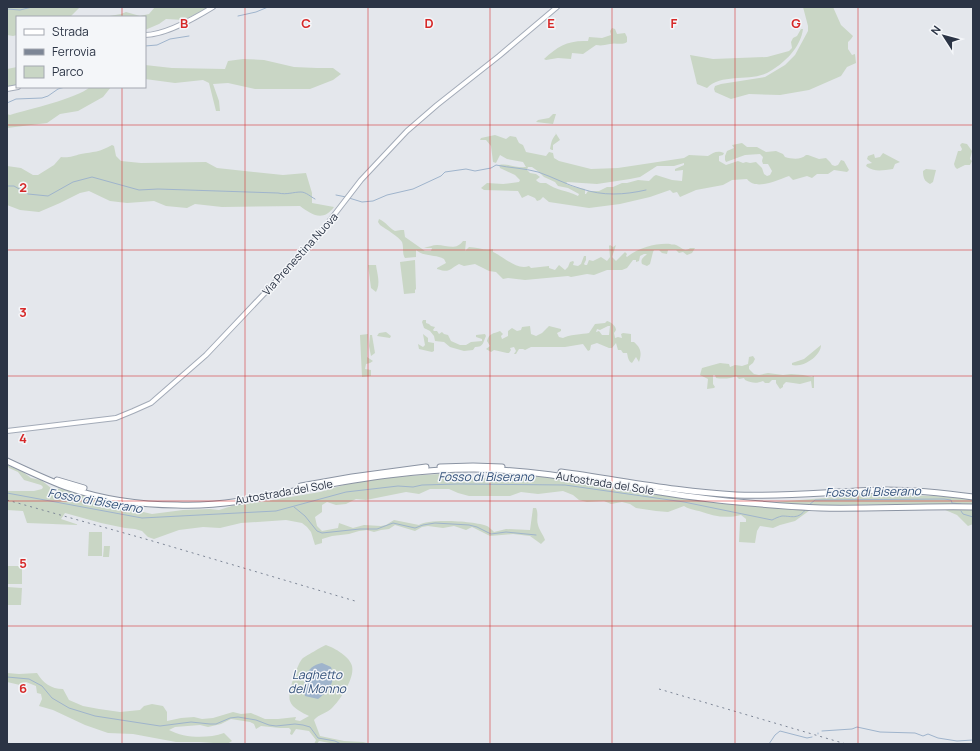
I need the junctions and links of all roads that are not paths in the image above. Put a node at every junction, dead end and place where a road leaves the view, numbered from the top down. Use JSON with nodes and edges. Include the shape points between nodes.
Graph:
{"nodes":[{"id":1,"x":213,"y":7,"type":"edge"},
{"id":2,"x":557,"y":7,"type":"edge"},
{"id":3,"x":146,"y":35,"type":"edge"},
{"id":4,"x":7,"y":431,"type":"edge"},
{"id":5,"x":7,"y":459,"type":"edge"},
{"id":6,"x":973,"y":497,"type":"edge"},
{"id":7,"x":973,"y":507,"type":"edge"}],
"edges":[{"from":1,"to":3,"type":"main road","via":[[162,32]]},
{"from":2,"to":4,"type":"main road","name":"Via Prenestina Nuova","via":[[412,127],[366,174],[316,239],[219,342],[151,403],[113,418]]},
{"from":5,"to":6,"type":"highway","name":"Autostrada del Sole","via":[[91,491],[132,499],[178,502],[238,498],[402,469],[473,466],[537,470],[681,490],[730,494],[781,495],[884,490],[937,492]]},
{"from":5,"to":7,"type":"highway","name":"Autostrada del Sole","via":[[42,477],[90,494],[139,503],[178,506],[238,501],[402,473],[472,469],[543,474],[725,501],[804,507]]}]}
